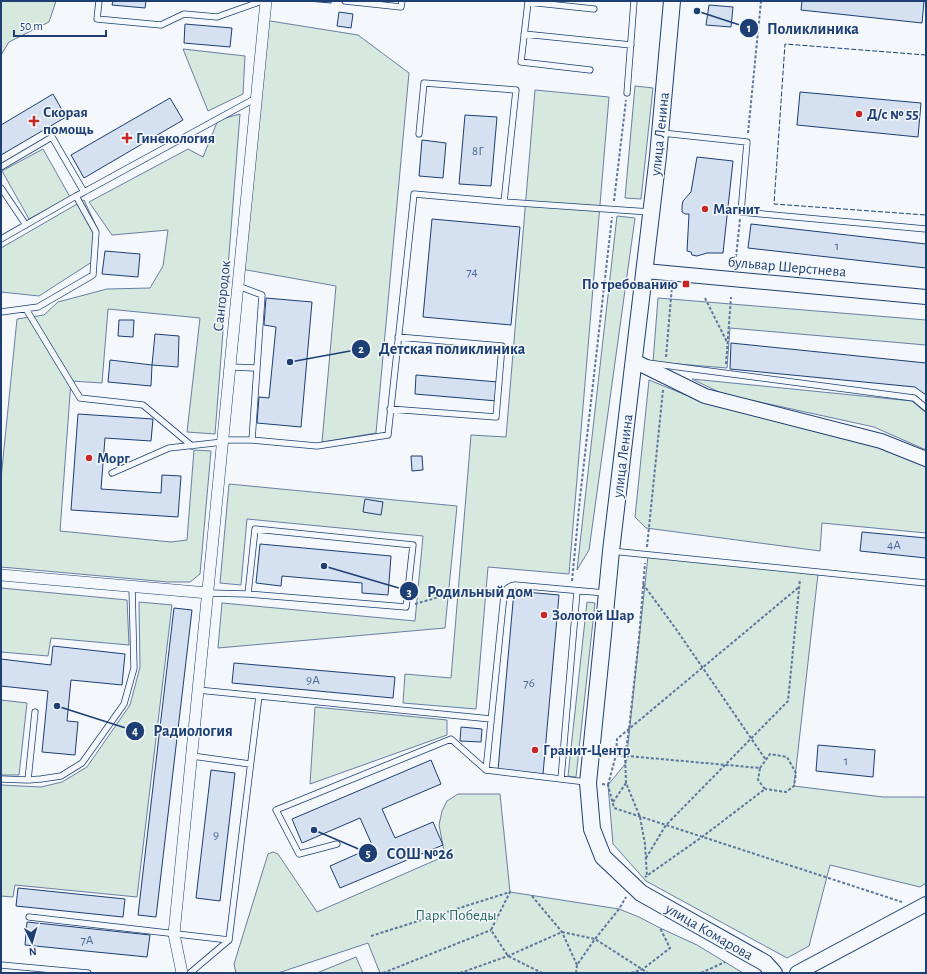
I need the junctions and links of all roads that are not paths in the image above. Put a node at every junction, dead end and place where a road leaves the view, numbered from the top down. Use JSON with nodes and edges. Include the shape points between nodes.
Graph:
{"nodes":[{"id":1,"x":99,"y":1,"type":"edge"},
{"id":2,"x":262,"y":1,"type":"edge"},
{"id":3,"x":266,"y":1,"type":"edge"},
{"id":4,"x":345,"y":1,"type":"edge"},
{"id":5,"x":402,"y":1,"type":"edge"},
{"id":6,"x":634,"y":1,"type":"edge"},
{"id":7,"x":672,"y":1,"type":"edge"},
{"id":8,"x":594,"y":9,"type":"dead end"},
{"id":9,"x":524,"y":34,"type":"junction"},
{"id":10,"x":630,"y":45,"type":"junction"},
{"id":11,"x":590,"y":70,"type":"dead end"},
{"id":12,"x":627,"y":93,"type":"road end"},
{"id":13,"x":256,"y":98,"type":"junction"},
{"id":14,"x":660,"y":132,"type":"junction"},
{"id":15,"x":419,"y":134,"type":"dead end"},
{"id":16,"x":1,"y":167,"type":"edge"},
{"id":17,"x":1,"y":188,"type":"edge"},
{"id":18,"x":84,"y":192,"type":"junction"},
{"id":19,"x":76,"y":196,"type":"junction"},
{"id":20,"x":504,"y":202,"type":"junction"},
{"id":21,"x":651,"y":212,"type":"junction"},
{"id":22,"x":26,"y":225,"type":"junction"},
{"id":23,"x":926,"y":229,"type":"edge"},
{"id":24,"x":1,"y":239,"type":"edge"},
{"id":25,"x":645,"y":271,"type":"junction"},
{"id":26,"x":238,"y":286,"type":"junction"},
{"id":27,"x":926,"y":297,"type":"edge"},
{"id":28,"x":26,"y":309,"type":"junction"},
{"id":29,"x":1,"y":312,"type":"edge"},
{"id":30,"x":398,"y":337,"type":"junction"},
{"id":31,"x":634,"y":361,"type":"junction"},
{"id":32,"x":230,"y":367,"type":"junction"},
{"id":33,"x":256,"y":368,"type":"junction"},
{"id":34,"x":664,"y":370,"type":"junction"},
{"id":35,"x":926,"y":408,"type":"edge"},
{"id":36,"x":390,"y":410,"type":"junction"},
{"id":37,"x":252,"y":440,"type":"junction"},
{"id":38,"x":223,"y":441,"type":"junction"},
{"id":39,"x":192,"y":446,"type":"junction"},
{"id":40,"x":926,"y":459,"type":"edge"},
{"id":41,"x":112,"y":473,"type":"dead end"},
{"id":42,"x":611,"y":551,"type":"junction"},
{"id":43,"x":1,"y":575,"type":"edge"},
{"id":44,"x":926,"y":583,"type":"edge"},
{"id":45,"x":132,"y":587,"type":"junction"},
{"id":46,"x":574,"y":590,"type":"junction"},
{"id":47,"x":208,"y":593,"type":"junction"},
{"id":48,"x":608,"y":593,"type":"junction"},
{"id":49,"x":248,"y":594,"type":"junction"},
{"id":50,"x":198,"y":690,"type":"junction"},
{"id":51,"x":258,"y":696,"type":"junction"},
{"id":52,"x":35,"y":712,"type":"dead end"},
{"id":53,"x":491,"y":719,"type":"junction"},
{"id":54,"x":192,"y":756,"type":"junction"},
{"id":55,"x":250,"y":764,"type":"junction"},
{"id":56,"x":486,"y":770,"type":"junction"},
{"id":57,"x":1,"y":779,"type":"edge"},
{"id":58,"x":561,"y":779,"type":"junction"},
{"id":59,"x":28,"y":780,"type":"junction"},
{"id":60,"x":588,"y":783,"type":"junction"},
{"id":61,"x":337,"y":844,"type":"dead end"},
{"id":62,"x":641,"y":887,"type":"joint"},
{"id":63,"x":923,"y":906,"type":"edge"},
{"id":64,"x":29,"y":917,"type":"dead end"},
{"id":65,"x":174,"y":934,"type":"junction"},
{"id":66,"x":229,"y":940,"type":"junction"},
{"id":67,"x":1,"y":965,"type":"edge"},
{"id":68,"x":88,"y":973,"type":"edge"},
{"id":69,"x":182,"y":973,"type":"edge"},
{"id":70,"x":190,"y":973,"type":"edge"},
{"id":71,"x":774,"y":973,"type":"edge"},
{"id":72,"x":797,"y":973,"type":"edge"}],
"edges":[{"from":1,"to":2,"type":"lane","via":[[98,19],[161,25],[184,14],[217,17]]},
{"from":3,"to":13,"type":"street","name":"Сангородок"},
{"from":4,"to":5,"type":"lane","via":[[401,7]]},
{"from":6,"to":10,"type":"lane"},
{"from":7,"to":14,"type":"main road","name":"улица Ленина"},
{"from":8,"to":9,"type":"lane","via":[[528,2]]},
{"from":9,"to":10,"type":"lane"},
{"from":9,"to":11,"type":"lane","via":[[521,62]]},
{"from":10,"to":12,"type":"lane"},
{"from":13,"to":18,"type":"lane"},
{"from":13,"to":26,"type":"street","name":"Сангородок"},
{"from":14,"to":21,"type":"main road","name":"улица Ленина"},
{"from":14,"to":23,"type":"lane","via":[[747,142],[741,212]]},
{"from":15,"to":20,"type":"lane","via":[[424,83],[516,90]]},
{"from":16,"to":18,"type":"lane","via":[[52,137]]},
{"from":17,"to":22,"type":"lane"},
{"from":18,"to":19,"type":"lane"},
{"from":19,"to":22,"type":"lane"},
{"from":19,"to":28,"type":"lane","via":[[96,232],[93,275],[38,307]]},
{"from":20,"to":21,"type":"lane"},
{"from":20,"to":30,"type":"lane","via":[[414,194]]},
{"from":21,"to":25,"type":"main road","name":"улица Ленина"},
{"from":22,"to":24,"type":"lane"},
{"from":25,"to":27,"type":"street","name":"бульвар Шерстнева"},
{"from":25,"to":31,"type":"main road","name":"улица Ленина"},
{"from":26,"to":32,"type":"street","name":"Сангородок"},
{"from":26,"to":33,"type":"lane","via":[[262,295]]},
{"from":28,"to":29,"type":"lane"},
{"from":28,"to":39,"type":"lane","via":[[80,398],[143,405]]},
{"from":30,"to":36,"type":"lane"},
{"from":30,"to":36,"type":"lane","via":[[502,346],[496,417]]},
{"from":31,"to":34,"type":"street"},
{"from":31,"to":42,"type":"main road","name":"улица Ленина"},
{"from":32,"to":33,"type":"lane"},
{"from":32,"to":38,"type":"street","name":"Сангородок"},
{"from":33,"to":37,"type":"lane"},
{"from":34,"to":35,"type":"lane","via":[[726,373],[914,398]]},
{"from":34,"to":40,"type":"street","via":[[705,396],[880,441]]},
{"from":36,"to":37,"type":"lane","via":[[388,435],[317,446]]},
{"from":37,"to":38,"type":"lane"},
{"from":38,"to":39,"type":"lane"},
{"from":38,"to":47,"type":"street","name":"Сангородок"},
{"from":39,"to":41,"type":"lane","via":[[169,448]]},
{"from":42,"to":44,"type":"lane"},
{"from":42,"to":48,"type":"main road","name":"улица Ленина"},
{"from":43,"to":45,"type":"street"},
{"from":45,"to":47,"type":"street"},
{"from":45,"to":59,"type":"lane","via":[[134,668],[124,704],[82,762],[61,776]]},
{"from":46,"to":48,"type":"lane"},
{"from":46,"to":53,"type":"lane","via":[[516,585],[506,589]]},
{"from":46,"to":58,"type":"lane"},
{"from":47,"to":49,"type":"lane"},
{"from":47,"to":50,"type":"street","name":"Сангородок"},
{"from":48,"to":60,"type":"main road","name":"улица Ленина"},
{"from":49,"to":49,"type":"lane","via":[[406,607],[413,545],[255,529]]},
{"from":50,"to":51,"type":"lane"},
{"from":50,"to":54,"type":"street","name":"Сангородок"},
{"from":51,"to":53,"type":"lane"},
{"from":51,"to":55,"type":"lane"},
{"from":52,"to":59,"type":"lane"},
{"from":53,"to":56,"type":"lane"},
{"from":54,"to":55,"type":"lane"},
{"from":54,"to":65,"type":"street","name":"Сангородок"},
{"from":55,"to":66,"type":"lane"},
{"from":56,"to":58,"type":"lane"},
{"from":56,"to":61,"type":"lane","via":[[451,739],[276,810],[299,854]]},
{"from":57,"to":59,"type":"lane"},
{"from":58,"to":60,"type":"lane"},
{"from":60,"to":62,"type":"main road","name":"улица Ленина","via":[[592,829],[603,857]]},
{"from":62,"to":71,"type":"main road","name":"улица Комарова","via":[[765,963]]},
{"from":63,"to":72,"type":"street"},
{"from":64,"to":65,"type":"lane"},
{"from":65,"to":66,"type":"lane"},
{"from":65,"to":69,"type":"street","name":"Сангородок"},
{"from":66,"to":70,"type":"lane"},
{"from":67,"to":68,"type":"lane"}]}
